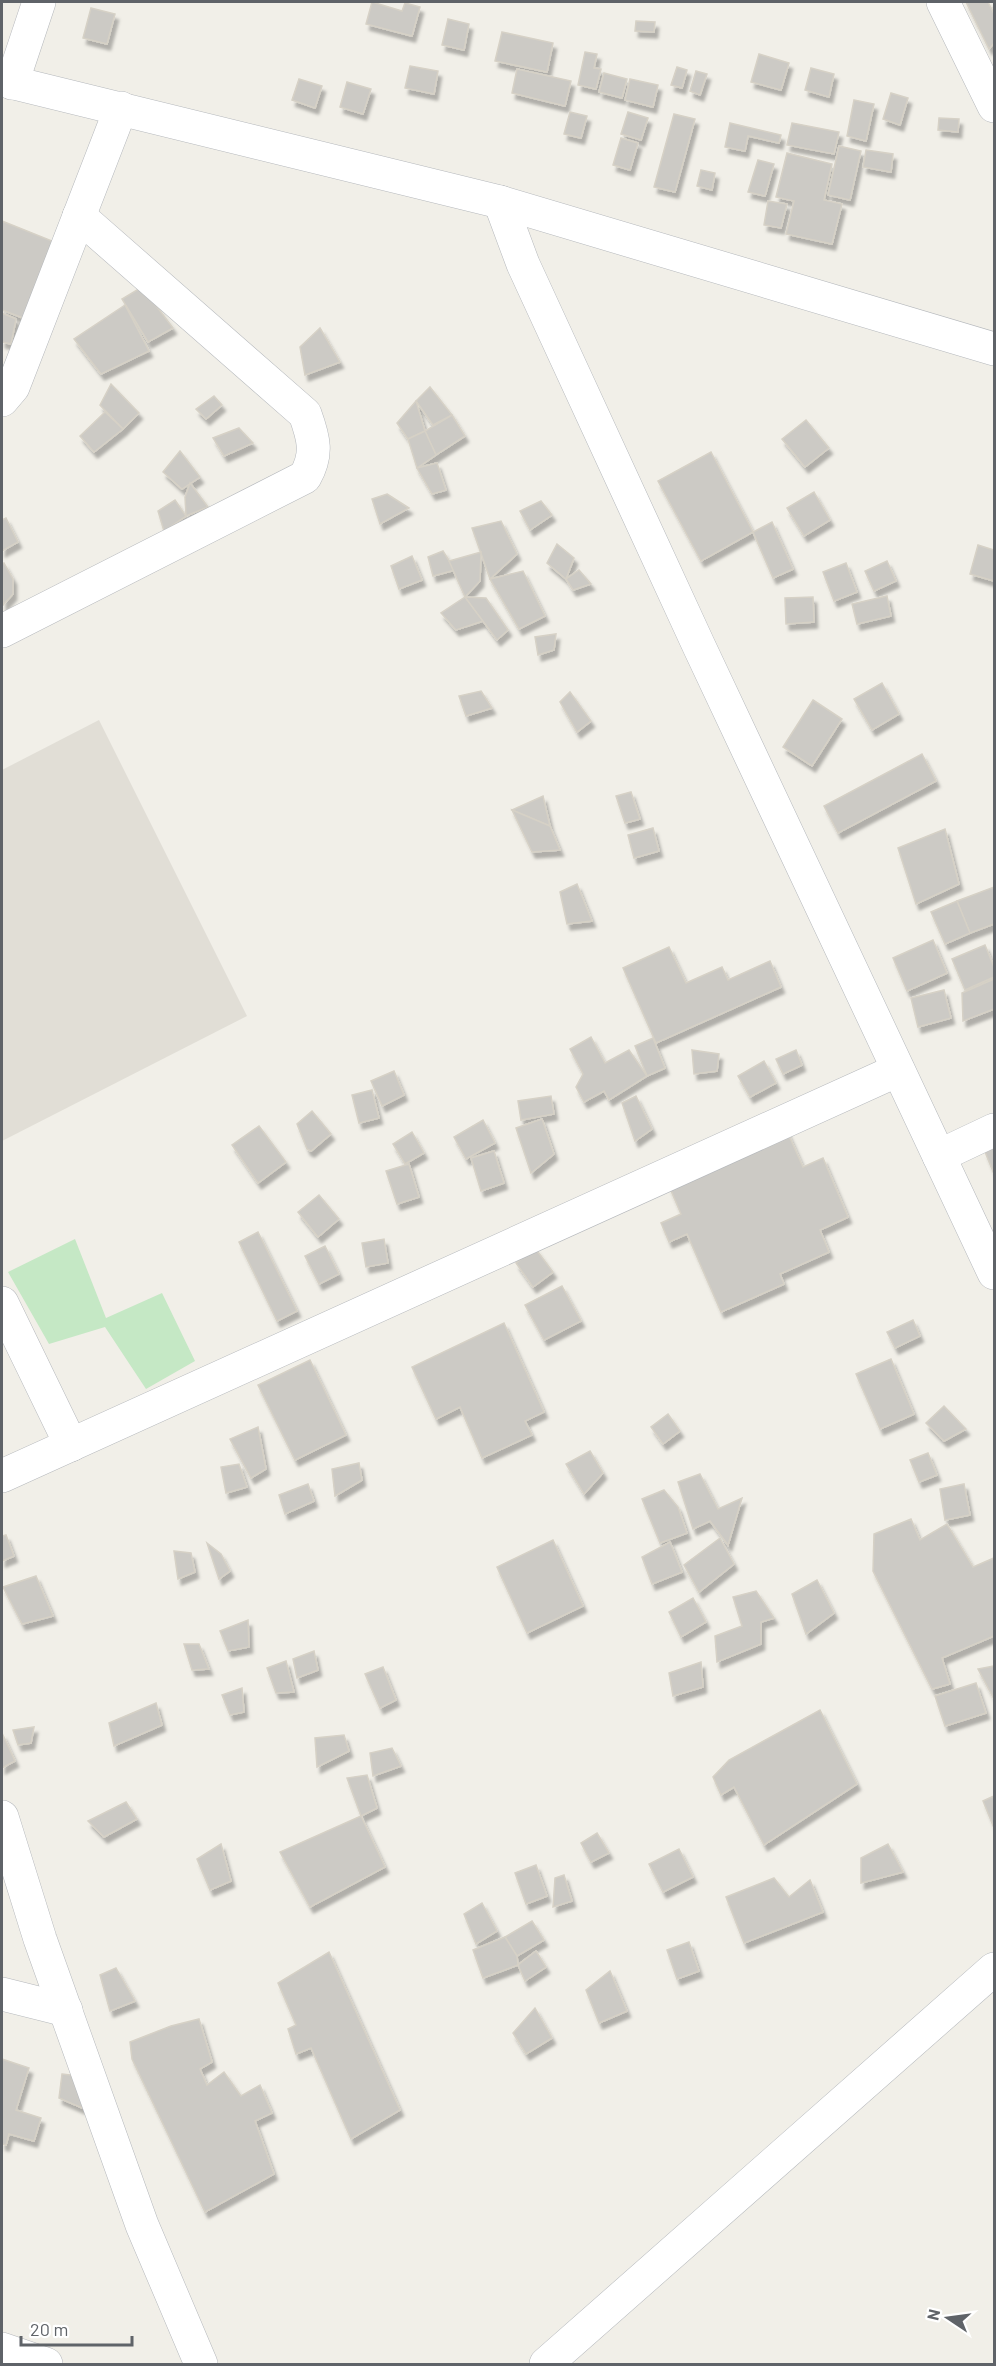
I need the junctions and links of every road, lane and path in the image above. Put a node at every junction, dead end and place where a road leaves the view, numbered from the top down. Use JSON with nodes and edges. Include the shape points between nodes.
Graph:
{"nodes":[{"id":1,"x":39,"y":2,"type":"edge"},
{"id":2,"x":943,"y":2,"type":"edge"},
{"id":3,"x":7,"y":82,"type":"edge"},
{"id":4,"x":994,"y":106,"type":"edge"},
{"id":5,"x":121,"y":108,"type":"junction"},
{"id":6,"x":500,"y":202,"type":"junction"},
{"id":7,"x":79,"y":216,"type":"junction"},
{"id":8,"x":994,"y":349,"type":"edge"},
{"id":9,"x":2,"y":400,"type":"edge"},
{"id":10,"x":2,"y":631,"type":"edge"},
{"id":11,"x":898,"y":1070,"type":"junction"},
{"id":12,"x":994,"y":1130,"type":"edge"},
{"id":13,"x":939,"y":1156,"type":"junction"},
{"id":14,"x":994,"y":1273,"type":"edge"},
{"id":15,"x":2,"y":1303,"type":"edge"},
{"id":16,"x":71,"y":1445,"type":"junction"},
{"id":17,"x":2,"y":1476,"type":"edge"},
{"id":18,"x":2,"y":1817,"type":"edge"},
{"id":19,"x":994,"y":1969,"type":"edge"},
{"id":20,"x":2,"y":1994,"type":"edge"},
{"id":21,"x":66,"y":2010,"type":"junction"},
{"id":22,"x":2,"y":2349,"type":"edge"},
{"id":23,"x":46,"y":2364,"type":"edge"},
{"id":24,"x":201,"y":2364,"type":"edge"},
{"id":25,"x":546,"y":2364,"type":"edge"}],
"edges":[{"from":1,"to":3,"type":"street"},
{"from":2,"to":4,"type":"street"},
{"from":3,"to":5,"type":"street"},
{"from":5,"to":6,"type":"street"},
{"from":5,"to":7,"type":"street"},
{"from":6,"to":8,"type":"street"},
{"from":6,"to":11,"type":"street","via":[[522,264]]},
{"from":7,"to":9,"type":"street","via":[[13,387]]},
{"from":7,"to":10,"type":"street","via":[[305,414],[314,461],[305,477]]},
{"from":11,"to":13,"type":"street"},
{"from":11,"to":16,"type":"street"},
{"from":12,"to":13,"type":"street"},
{"from":13,"to":14,"type":"street"},
{"from":15,"to":16,"type":"street"},
{"from":16,"to":17,"type":"street"},
{"from":18,"to":21,"type":"street"},
{"from":19,"to":25,"type":"street"},
{"from":20,"to":21,"type":"street"},
{"from":21,"to":24,"type":"street","via":[[142,2225]]},
{"from":22,"to":23,"type":"street"}]}
